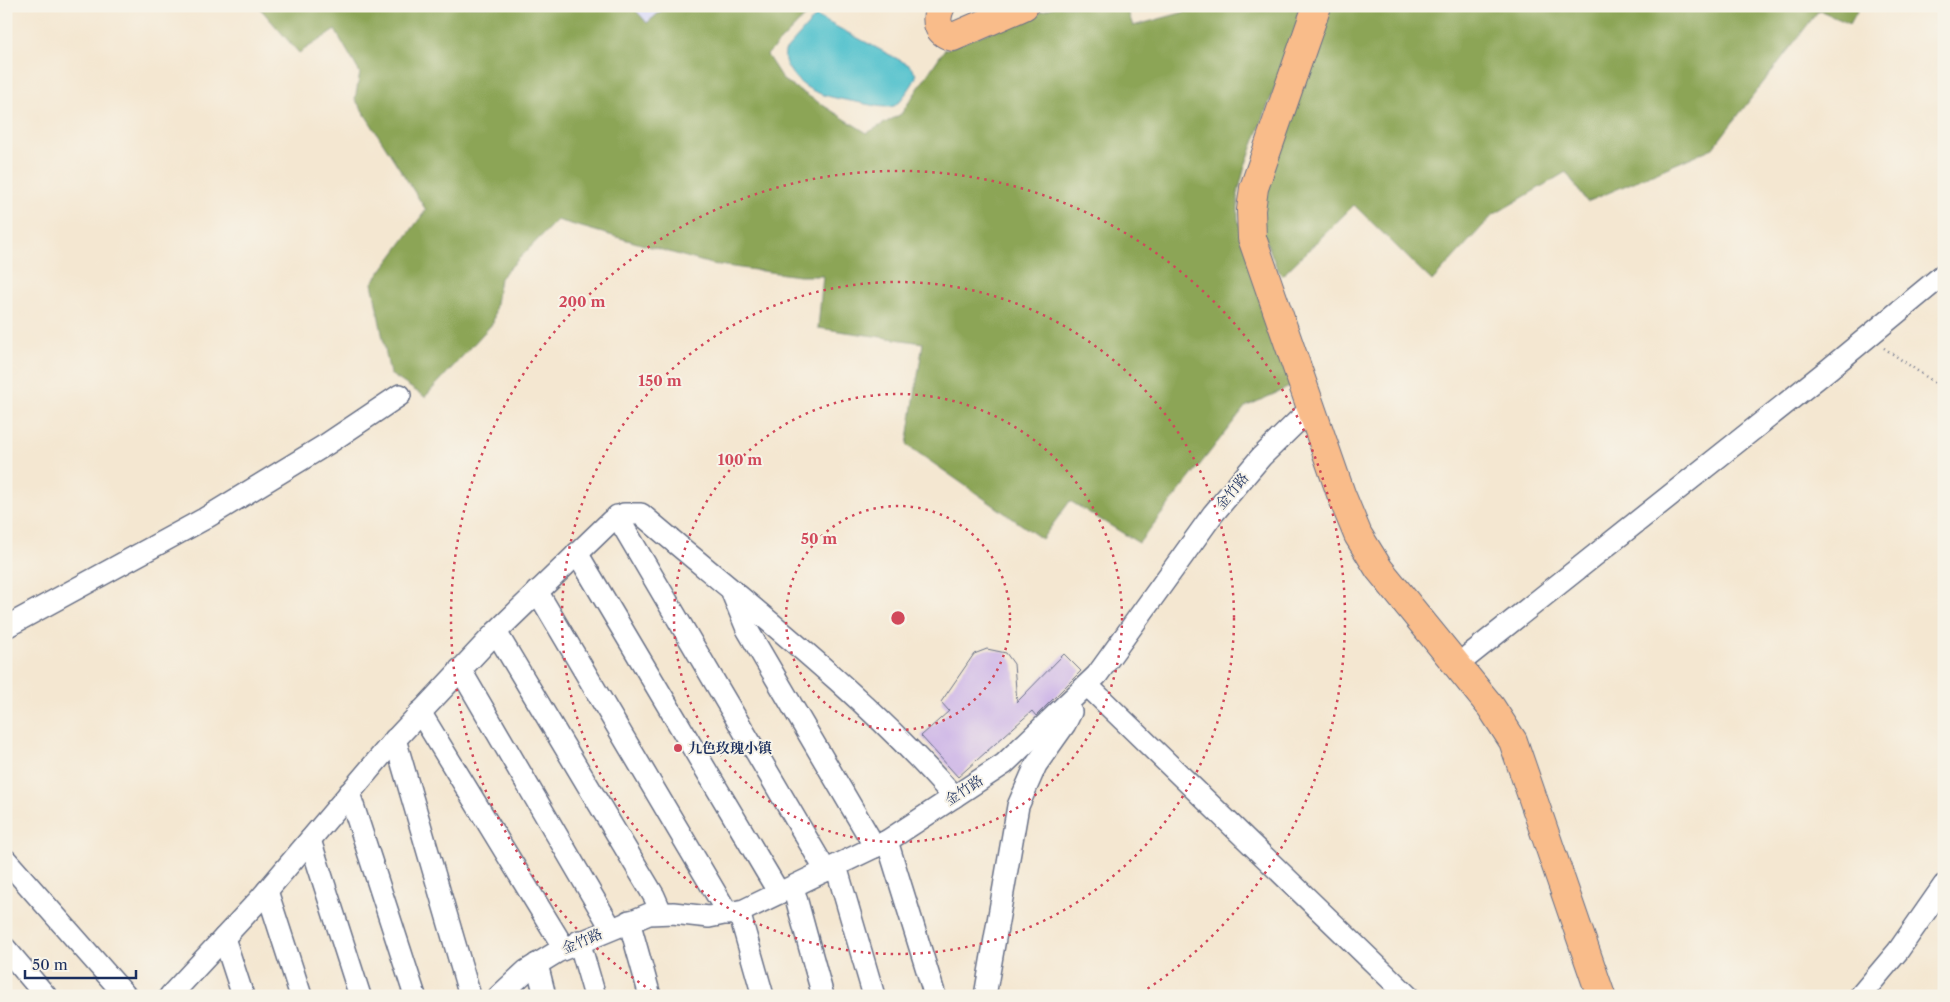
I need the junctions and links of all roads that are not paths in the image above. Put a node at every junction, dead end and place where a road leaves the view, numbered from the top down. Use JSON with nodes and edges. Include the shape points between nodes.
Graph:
{"nodes":[{"id":1,"x":940,"y":6,"type":"edge"},
{"id":2,"x":1024,"y":6,"type":"edge"},
{"id":3,"x":1318,"y":6,"type":"edge"},
{"id":4,"x":1944,"y":274,"type":"edge"},
{"id":5,"x":400,"y":394,"type":"dead end"},
{"id":6,"x":1311,"y":408,"type":"junction"},
{"id":7,"x":617,"y":516,"type":"junction"},
{"id":8,"x":577,"y":552,"type":"junction"},
{"id":9,"x":730,"y":590,"type":"junction"},
{"id":10,"x":537,"y":591,"type":"junction"},
{"id":11,"x":6,"y":627,"type":"edge"},
{"id":12,"x":496,"y":632,"type":"junction"},
{"id":13,"x":1457,"y":665,"type":"junction"},
{"id":14,"x":460,"y":669,"type":"junction"},
{"id":15,"x":1084,"y":688,"type":"junction"},
{"id":16,"x":420,"y":712,"type":"junction"},
{"id":17,"x":395,"y":739,"type":"junction"},
{"id":18,"x":349,"y":793,"type":"junction"},
{"id":19,"x":954,"y":797,"type":"junction"},
{"id":20,"x":310,"y":840,"type":"junction"},
{"id":21,"x":881,"y":844,"type":"junction"},
{"id":22,"x":6,"y":860,"type":"edge"},
{"id":23,"x":831,"y":868,"type":"junction"},
{"id":24,"x":1944,"y":885,"type":"edge"},
{"id":25,"x":786,"y":890,"type":"junction"},
{"id":26,"x":267,"y":891,"type":"junction"},
{"id":27,"x":661,"y":912,"type":"junction"},
{"id":28,"x":734,"y":913,"type":"junction"},
{"id":29,"x":620,"y":925,"type":"junction"},
{"id":30,"x":224,"y":938,"type":"junction"},
{"id":31,"x":572,"y":945,"type":"junction"},
{"id":32,"x":6,"y":949,"type":"edge"},
{"id":33,"x":537,"y":964,"type":"junction"},
{"id":34,"x":180,"y":991,"type":"edge"},
{"id":35,"x":1396,"y":992,"type":"edge"},
{"id":36,"x":46,"y":996,"type":"edge"},
{"id":37,"x":126,"y":996,"type":"edge"},
{"id":38,"x":243,"y":996,"type":"edge"},
{"id":39,"x":301,"y":996,"type":"edge"},
{"id":40,"x":360,"y":996,"type":"edge"},
{"id":41,"x":415,"y":996,"type":"edge"},
{"id":42,"x":470,"y":996,"type":"edge"},
{"id":43,"x":499,"y":996,"type":"edge"},
{"id":44,"x":545,"y":996,"type":"edge"},
{"id":45,"x":595,"y":996,"type":"edge"},
{"id":46,"x":650,"y":996,"type":"edge"},
{"id":47,"x":763,"y":996,"type":"edge"},
{"id":48,"x":823,"y":996,"type":"edge"},
{"id":49,"x":874,"y":996,"type":"edge"},
{"id":50,"x":935,"y":996,"type":"edge"},
{"id":51,"x":985,"y":996,"type":"edge"},
{"id":52,"x":1601,"y":996,"type":"edge"},
{"id":53,"x":1860,"y":996,"type":"edge"}],
"edges":[{"from":1,"to":2,"type":"main road","via":[[937,23],[943,33],[953,37]]},
{"from":3,"to":6,"type":"main road","via":[[1254,188],[1250,226]]},
{"from":4,"to":13,"type":"street"},
{"from":5,"to":11,"type":"street","via":[[327,444],[204,519]]},
{"from":6,"to":13,"type":"main road","via":[[1348,515],[1368,552]]},
{"from":6,"to":15,"type":"street","name":"金竹路","via":[[1232,491],[1097,675]]},
{"from":7,"to":8,"type":"street"},
{"from":7,"to":9,"type":"street","via":[[641,514]]},
{"from":7,"to":23,"type":"street"},
{"from":8,"to":10,"type":"street"},
{"from":8,"to":25,"type":"street"},
{"from":9,"to":19,"type":"street","via":[[864,703]]},
{"from":9,"to":21,"type":"street","via":[[748,629]]},
{"from":10,"to":12,"type":"street"},
{"from":10,"to":28,"type":"street"},
{"from":12,"to":14,"type":"street"},
{"from":12,"to":27,"type":"street"},
{"from":13,"to":52,"type":"main road","via":[[1499,718],[1518,753]]},
{"from":14,"to":16,"type":"street"},
{"from":14,"to":29,"type":"street"},
{"from":15,"to":19,"type":"street","name":"金竹路","via":[[1004,764]]},
{"from":15,"to":35,"type":"street"},
{"from":15,"to":51,"type":"street","via":[[1065,724],[1036,764],[1018,806]]},
{"from":16,"to":17,"type":"street"},
{"from":16,"to":31,"type":"street"},
{"from":17,"to":18,"type":"street"},
{"from":17,"to":42,"type":"street"},
{"from":18,"to":20,"type":"street"},
{"from":18,"to":41,"type":"street"},
{"from":19,"to":21,"type":"street","name":"金竹路"},
{"from":20,"to":26,"type":"street"},
{"from":20,"to":40,"type":"street"},
{"from":21,"to":23,"type":"street","name":"金竹路"},
{"from":21,"to":50,"type":"street"},
{"from":22,"to":37,"type":"street"},
{"from":23,"to":25,"type":"street","name":"金竹路"},
{"from":23,"to":49,"type":"street"},
{"from":24,"to":53,"type":"street","via":[[1898,951]]},
{"from":25,"to":28,"type":"street","name":"金竹路"},
{"from":25,"to":48,"type":"street"},
{"from":26,"to":30,"type":"street"},
{"from":26,"to":39,"type":"street"},
{"from":27,"to":28,"type":"street","name":"金竹路","via":[[709,918]]},
{"from":27,"to":29,"type":"street","name":"金竹路"},
{"from":28,"to":47,"type":"street"},
{"from":29,"to":31,"type":"street","name":"金竹路"},
{"from":29,"to":46,"type":"street"},
{"from":30,"to":34,"type":"street"},
{"from":30,"to":38,"type":"street"},
{"from":31,"to":33,"type":"street","name":"金竹路"},
{"from":31,"to":45,"type":"street"},
{"from":32,"to":36,"type":"street"},
{"from":33,"to":43,"type":"street","name":"金竹路"},
{"from":33,"to":44,"type":"street"}]}
